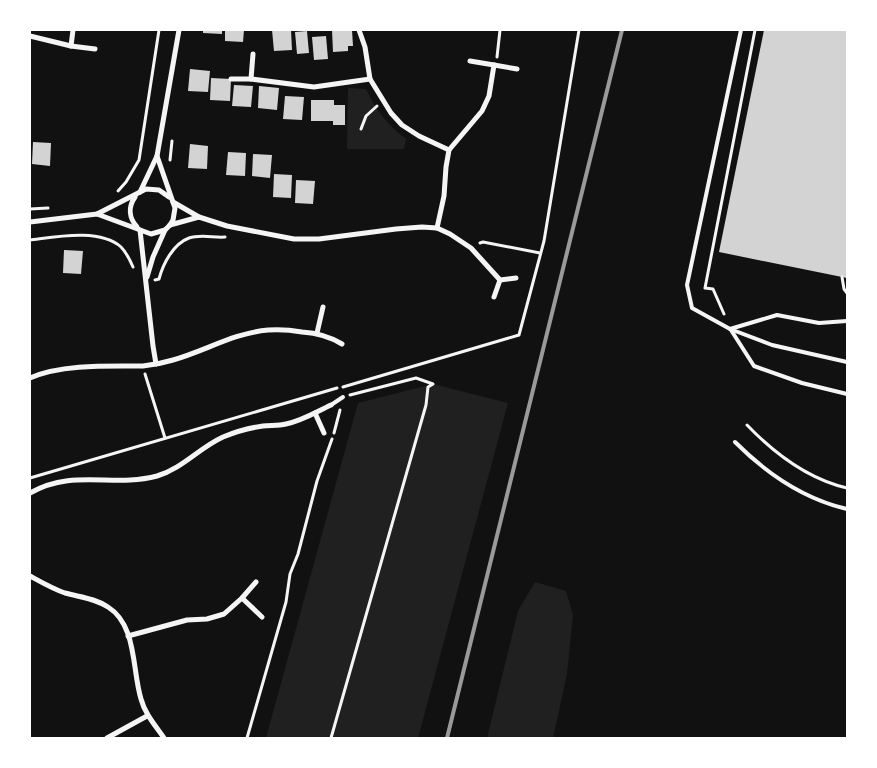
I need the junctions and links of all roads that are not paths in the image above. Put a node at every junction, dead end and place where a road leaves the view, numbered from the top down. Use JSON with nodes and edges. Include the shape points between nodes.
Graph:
{"nodes":[{"id":1,"x":73,"y":30,"type":"edge"},
{"id":2,"x":179,"y":30,"type":"edge"},
{"id":3,"x":359,"y":30,"type":"edge"},
{"id":4,"x":741,"y":30,"type":"edge"},
{"id":5,"x":30,"y":36,"type":"edge"},
{"id":6,"x":71,"y":46,"type":"junction"},
{"id":7,"x":95,"y":49,"type":"dead end"},
{"id":8,"x":253,"y":54,"type":"dead end"},
{"id":9,"x":470,"y":60,"type":"dead end"},
{"id":10,"x":494,"y":65,"type":"junction"},
{"id":11,"x":517,"y":69,"type":"dead end"},
{"id":12,"x":231,"y":79,"type":"dead end"},
{"id":13,"x":251,"y":79,"type":"junction"},
{"id":14,"x":370,"y":79,"type":"junction"},
{"id":15,"x":449,"y":150,"type":"junction"},
{"id":16,"x":157,"y":156,"type":"junction"},
{"id":17,"x":138,"y":194,"type":"junction"},
{"id":18,"x":171,"y":200,"type":"junction"},
{"id":19,"x":97,"y":214,"type":"junction"},
{"id":20,"x":199,"y":217,"type":"junction"},
{"id":21,"x":30,"y":222,"type":"edge"},
{"id":22,"x":170,"y":225,"type":"junction"},
{"id":23,"x":437,"y":228,"type":"junction"},
{"id":24,"x":139,"y":229,"type":"junction"},
{"id":25,"x":165,"y":230,"type":"junction"},
{"id":26,"x":516,"y":278,"type":"dead end"},
{"id":27,"x":146,"y":280,"type":"junction"},
{"id":28,"x":500,"y":280,"type":"junction"},
{"id":29,"x":494,"y":297,"type":"dead end"},
{"id":30,"x":323,"y":307,"type":"dead end"},
{"id":31,"x":847,"y":321,"type":"edge"},
{"id":32,"x":730,"y":329,"type":"junction"},
{"id":33,"x":317,"y":333,"type":"junction"},
{"id":34,"x":342,"y":344,"type":"dead end"},
{"id":35,"x":847,"y":362,"type":"edge"},
{"id":36,"x":156,"y":364,"type":"junction"},
{"id":37,"x":30,"y":378,"type":"edge"},
{"id":38,"x":847,"y":394,"type":"edge"},
{"id":39,"x":343,"y":397,"type":"road end"},
{"id":40,"x":331,"y":405,"type":"joint"},
{"id":41,"x":314,"y":413,"type":"junction"},
{"id":42,"x":324,"y":433,"type":"dead end"},
{"id":43,"x":735,"y":442,"type":"dead end"},
{"id":44,"x":30,"y":493,"type":"edge"},
{"id":45,"x":847,"y":509,"type":"edge"},
{"id":46,"x":30,"y":576,"type":"edge"},
{"id":47,"x":256,"y":582,"type":"dead end"},
{"id":48,"x":242,"y":598,"type":"junction"},
{"id":49,"x":262,"y":617,"type":"dead end"},
{"id":50,"x":128,"y":636,"type":"junction"},
{"id":51,"x":147,"y":716,"type":"junction"},
{"id":52,"x":107,"y":738,"type":"edge"},
{"id":53,"x":164,"y":738,"type":"edge"}],
"edges":[{"from":1,"to":6,"type":"street"},
{"from":2,"to":16,"type":"street"},
{"from":3,"to":14,"type":"street"},
{"from":4,"to":32,"type":"lane","via":[[687,285],[692,308]]},
{"from":5,"to":6,"type":"street"},
{"from":6,"to":7,"type":"street"},
{"from":8,"to":13,"type":"street"},
{"from":9,"to":10,"type":"street"},
{"from":10,"to":11,"type":"street"},
{"from":10,"to":15,"type":"street","via":[[489,96],[482,111]]},
{"from":12,"to":13,"type":"street"},
{"from":13,"to":14,"type":"street","via":[[314,87]]},
{"from":14,"to":15,"type":"street","via":[[402,125]]},
{"from":15,"to":23,"type":"street"},
{"from":16,"to":17,"type":"street"},
{"from":16,"to":18,"type":"street"},
{"from":17,"to":18,"type":"street","via":[[153,189],[166,193]]},
{"from":17,"to":19,"type":"street"},
{"from":17,"to":24,"type":"street","via":[[132,200],[130,212]]},
{"from":18,"to":20,"type":"street"},
{"from":18,"to":22,"type":"street","via":[[175,213]]},
{"from":19,"to":21,"type":"street"},
{"from":19,"to":24,"type":"street"},
{"from":20,"to":22,"type":"street"},
{"from":20,"to":23,"type":"street","via":[[227,226],[310,240],[396,229]]},
{"from":22,"to":25,"type":"street"},
{"from":23,"to":28,"type":"street","via":[[471,248]]},
{"from":24,"to":25,"type":"street","via":[[151,234]]},
{"from":24,"to":27,"type":"street"},
{"from":25,"to":27,"type":"street"},
{"from":26,"to":28,"type":"street"},
{"from":27,"to":36,"type":"street"},
{"from":28,"to":29,"type":"street"},
{"from":30,"to":33,"type":"street"},
{"from":31,"to":32,"type":"lane","via":[[820,323],[777,315]]},
{"from":32,"to":35,"type":"lane","via":[[772,345]]},
{"from":32,"to":38,"type":"lane","via":[[754,366]]},
{"from":33,"to":34,"type":"street"},
{"from":33,"to":36,"type":"street","via":[[267,330]]},
{"from":36,"to":37,"type":"street","via":[[58,370]]},
{"from":39,"to":40,"type":"lane"},
{"from":40,"to":41,"type":"street"},
{"from":41,"to":42,"type":"street"},
{"from":41,"to":44,"type":"street","via":[[284,425],[240,430],[220,438],[180,467],[158,476],[66,480],[45,484]]},
{"from":43,"to":45,"type":"lane","via":[[756,462],[809,496]]},
{"from":46,"to":50,"type":"street","via":[[63,592],[109,607],[121,618]]},
{"from":47,"to":48,"type":"street"},
{"from":48,"to":49,"type":"street"},
{"from":48,"to":50,"type":"street","via":[[224,614]]},
{"from":50,"to":51,"type":"street","via":[[140,698]]},
{"from":51,"to":52,"type":"street"},
{"from":51,"to":53,"type":"street"}]}
